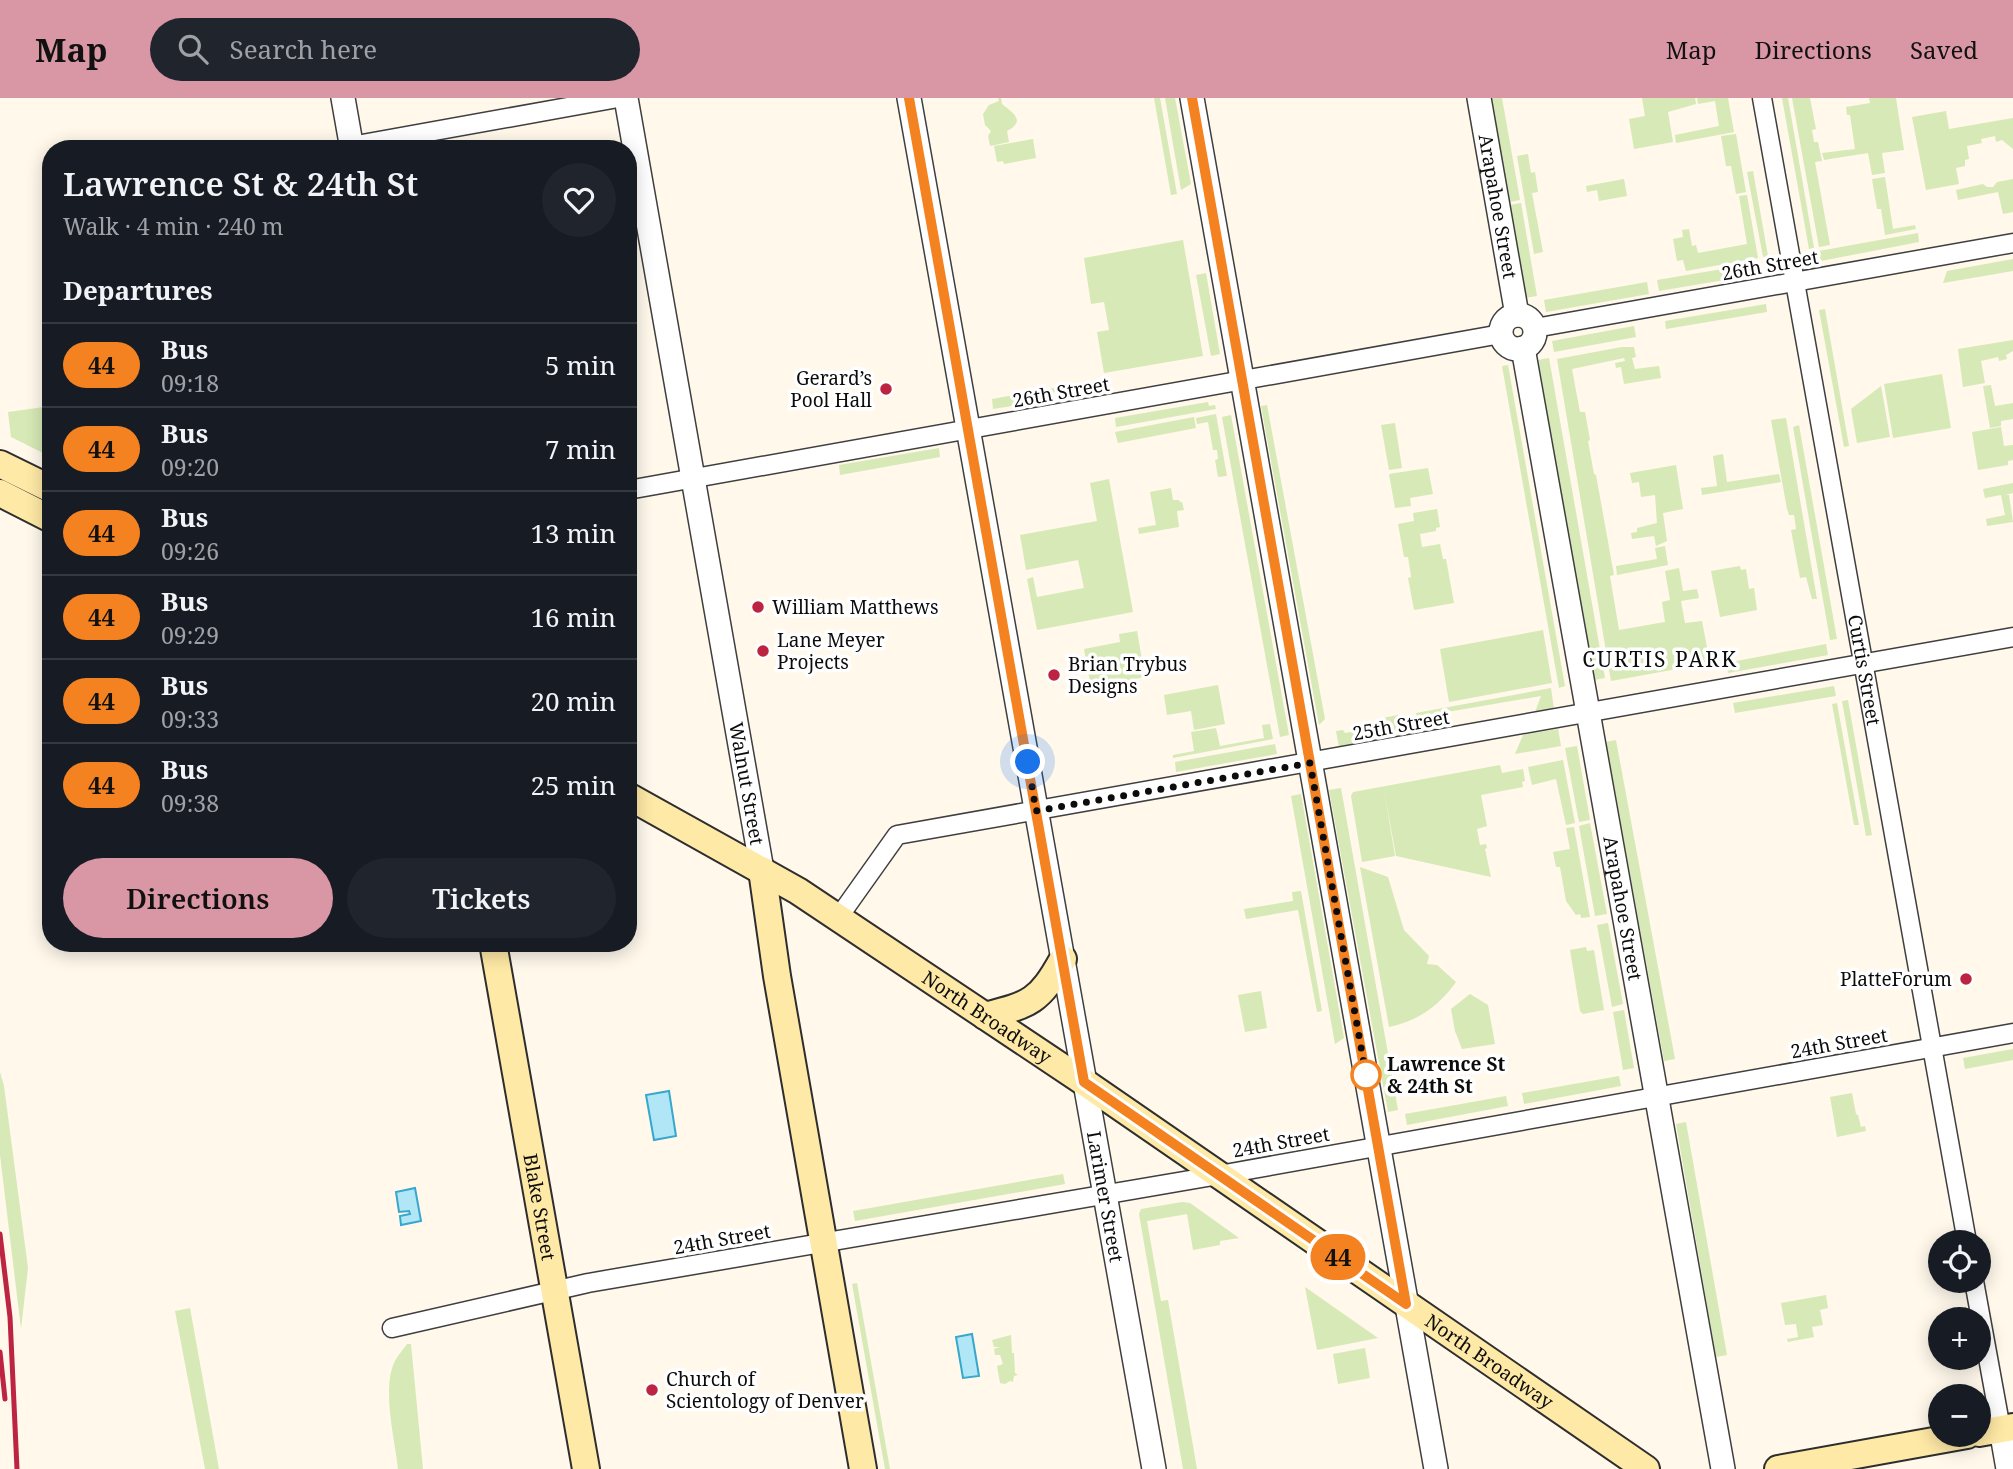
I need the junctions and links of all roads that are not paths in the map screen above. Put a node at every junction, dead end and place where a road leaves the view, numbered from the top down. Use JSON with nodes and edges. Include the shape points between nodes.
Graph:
{"nodes":[{"id":1,"x":343,"y":98,"type":"edge"},
{"id":2,"x":618,"y":98,"type":"edge"},
{"id":3,"x":626,"y":98,"type":"edge"},
{"id":4,"x":909,"y":98,"type":"edge"},
{"id":5,"x":1192,"y":98,"type":"edge"},
{"id":6,"x":1479,"y":98,"type":"edge"},
{"id":7,"x":1762,"y":98,"type":"edge"},
{"id":8,"x":350,"y":140,"type":"edge"},
{"id":9,"x":389,"y":140,"type":"edge"},
{"id":10,"x":633,"y":140,"type":"edge"},
{"id":11,"x":637,"y":160,"type":"edge"},
{"id":12,"x":2013,"y":243,"type":"edge"},
{"id":13,"x":1795,"y":282,"type":"junction"},
{"id":14,"x":1526,"y":321,"type":"junction"},
{"id":15,"x":1501,"y":334,"type":"junction"},
{"id":16,"x":1522,"y":348,"type":"junction"},
{"id":17,"x":1242,"y":381,"type":"junction"},
{"id":18,"x":968,"y":429,"type":"junction"},
{"id":19,"x":0,"y":464,"type":"edge"},
{"id":20,"x":693,"y":478,"type":"junction"},
{"id":21,"x":42,"y":485,"type":"edge"},
{"id":22,"x":637,"y":488,"type":"edge"},
{"id":23,"x":0,"y":494,"type":"edge"},
{"id":24,"x":42,"y":515,"type":"edge"},
{"id":25,"x":2013,"y":637,"type":"edge"},
{"id":26,"x":1863,"y":664,"type":"junction"},
{"id":27,"x":1589,"y":712,"type":"junction"},
{"id":28,"x":1310,"y":763,"type":"junction"},
{"id":29,"x":637,"y":801,"type":"edge"},
{"id":30,"x":1036,"y":811,"type":"junction"},
{"id":31,"x":762,"y":870,"type":"junction"},
{"id":32,"x":838,"y":918,"type":"junction"},
{"id":33,"x":495,"y":952,"type":"edge"},
{"id":34,"x":1063,"y":959,"type":"junction"},
{"id":35,"x":985,"y":1016,"type":"junction"},
{"id":36,"x":2013,"y":1033,"type":"edge"},
{"id":37,"x":1932,"y":1047,"type":"junction"},
{"id":38,"x":1084,"y":1082,"type":"junction"},
{"id":39,"x":1655,"y":1097,"type":"junction"},
{"id":40,"x":1378,"y":1146,"type":"junction"},
{"id":41,"x":1219,"y":1175,"type":"junction"},
{"id":42,"x":1105,"y":1194,"type":"junction"},
{"id":43,"x":1965,"y":1230,"type":"edge"},
{"id":44,"x":824,"y":1243,"type":"junction"},
{"id":45,"x":554,"y":1291,"type":"junction"},
{"id":46,"x":1976,"y":1293,"type":"edge"},
{"id":47,"x":1406,"y":1304,"type":"junction"},
{"id":48,"x":392,"y":1328,"type":"dead end"},
{"id":49,"x":1998,"y":1429,"type":"edge"},
{"id":50,"x":1928,"y":1442,"type":"edge"},
{"id":51,"x":586,"y":1469,"type":"edge"},
{"id":52,"x":863,"y":1469,"type":"edge"},
{"id":53,"x":1154,"y":1469,"type":"edge"},
{"id":54,"x":1436,"y":1469,"type":"edge"},
{"id":55,"x":1646,"y":1469,"type":"edge"},
{"id":56,"x":1723,"y":1469,"type":"edge"},
{"id":57,"x":1779,"y":1469,"type":"edge"},
{"id":58,"x":2008,"y":1469,"type":"edge"}],
"edges":[{"from":1,"to":8,"type":"street"},
{"from":2,"to":9,"type":"street"},
{"from":3,"to":10,"type":"street","name":"Walnut Street"},
{"from":4,"to":18,"type":"street","name":"Larimer Street"},
{"from":5,"to":17,"type":"street"},
{"from":6,"to":14,"type":"street","name":"Arapahoe Street"},
{"from":7,"to":13,"type":"street","name":"Curtis Street"},
{"from":11,"to":20,"type":"street","name":"Walnut Street"},
{"from":12,"to":13,"type":"street","name":"26th Street"},
{"from":13,"to":14,"type":"street","name":"26th Street"},
{"from":13,"to":26,"type":"street","name":"Curtis Street"},
{"from":14,"to":15,"type":"street","via":[[1507,319]]},
{"from":14,"to":16,"type":"street","via":[[1532,342]]},
{"from":15,"to":16,"type":"street","via":[[1506,344]]},
{"from":15,"to":17,"type":"street","name":"26th Street"},
{"from":16,"to":27,"type":"street","name":"Arapahoe Street"},
{"from":17,"to":18,"type":"street","name":"26th Street"},
{"from":17,"to":28,"type":"street"},
{"from":18,"to":20,"type":"street","name":"26th Street"},
{"from":18,"to":30,"type":"street","name":"Larimer Street"},
{"from":19,"to":21,"type":"main road"},
{"from":20,"to":22,"type":"street","name":"26th Street"},
{"from":20,"to":31,"type":"street","name":"Walnut Street"},
{"from":23,"to":24,"type":"main road"},
{"from":25,"to":26,"type":"street","name":"25th Street"},
{"from":26,"to":27,"type":"street","name":"25th Street"},
{"from":26,"to":37,"type":"street","name":"Curtis Street"},
{"from":27,"to":28,"type":"street","name":"25th Street"},
{"from":27,"to":39,"type":"street","name":"Arapahoe Street"},
{"from":28,"to":30,"type":"street","name":"25th Street"},
{"from":28,"to":40,"type":"street"},
{"from":29,"to":31,"type":"main road","name":"North Broadway"},
{"from":30,"to":32,"type":"street","name":"25th Street","via":[[897,835]]},
{"from":30,"to":34,"type":"street","name":"Larimer Street"},
{"from":31,"to":32,"type":"main road","name":"North Broadway"},
{"from":31,"to":44,"type":"main road","name":"Walnut Street"},
{"from":32,"to":35,"type":"main road","name":"North Broadway"},
{"from":33,"to":45,"type":"main road","name":"Blake Street"},
{"from":34,"to":35,"type":"main road","via":[[1035,999]]},
{"from":34,"to":38,"type":"street","name":"Larimer Street"},
{"from":35,"to":38,"type":"main road","name":"North Broadway"},
{"from":36,"to":37,"type":"street","name":"24th Street"},
{"from":37,"to":39,"type":"street","name":"24th Street"},
{"from":37,"to":43,"type":"street","name":"Curtis Street"},
{"from":38,"to":41,"type":"main road","name":"North Broadway"},
{"from":38,"to":42,"type":"street","name":"Larimer Street"},
{"from":39,"to":40,"type":"street","name":"24th Street"},
{"from":39,"to":56,"type":"street","name":"Arapahoe Street"},
{"from":40,"to":41,"type":"street","name":"24th Street"},
{"from":40,"to":47,"type":"street"},
{"from":41,"to":42,"type":"street","name":"24th Street"},
{"from":41,"to":47,"type":"main road","name":"North Broadway"},
{"from":42,"to":44,"type":"street","name":"24th Street"},
{"from":42,"to":53,"type":"street","name":"Larimer Street"},
{"from":44,"to":45,"type":"street","name":"24th Street"},
{"from":44,"to":52,"type":"main road","name":"Walnut Street"},
{"from":45,"to":48,"type":"street","name":"24th Street"},
{"from":45,"to":51,"type":"main road","name":"Blake Street"},
{"from":46,"to":49,"type":"street"},
{"from":47,"to":54,"type":"street"},
{"from":47,"to":55,"type":"main road","name":"North Broadway"},
{"from":49,"to":58,"type":"street"},
{"from":50,"to":57,"type":"main road"}]}
